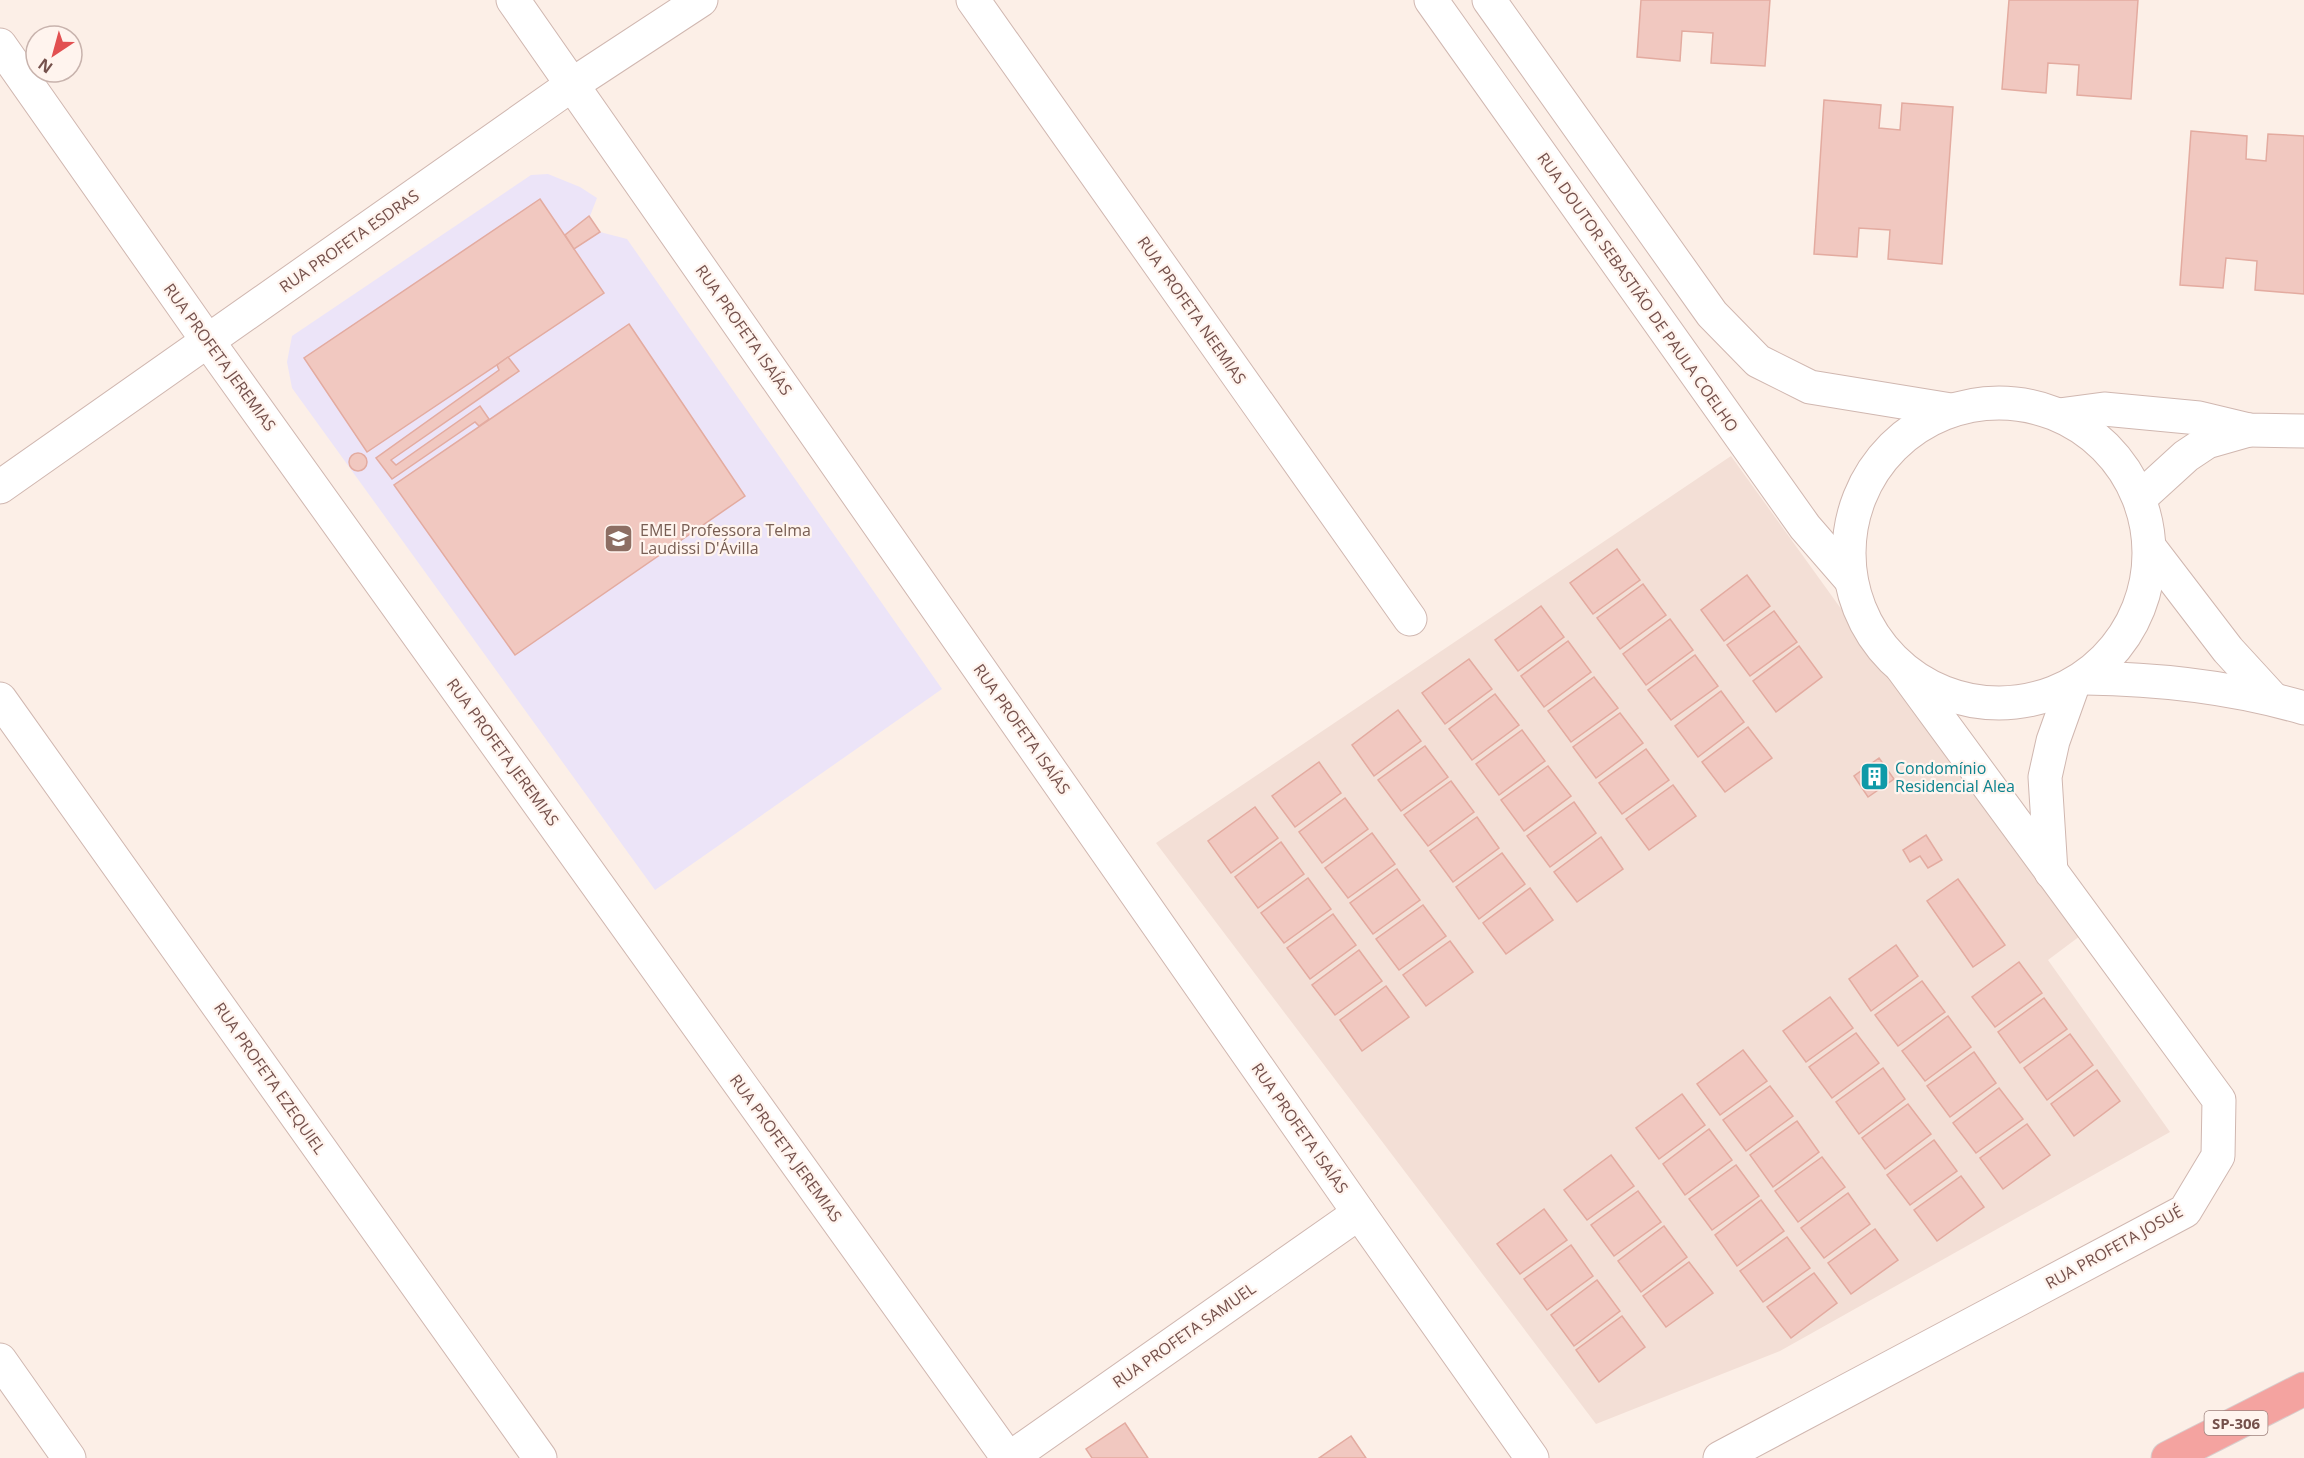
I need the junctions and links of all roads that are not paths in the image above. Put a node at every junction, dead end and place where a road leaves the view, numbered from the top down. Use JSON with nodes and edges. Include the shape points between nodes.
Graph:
{"nodes":[{"id":1,"x":513,"y":0,"type":"edge"},
{"id":2,"x":701,"y":0,"type":"edge"},
{"id":3,"x":973,"y":0,"type":"edge"},
{"id":4,"x":1431,"y":0,"type":"edge"},
{"id":5,"x":1490,"y":0,"type":"edge"},
{"id":6,"x":0,"y":45,"type":"edge"},
{"id":7,"x":573,"y":84,"type":"junction"},
{"id":8,"x":207,"y":340,"type":"junction"},
{"id":9,"x":1951,"y":410,"type":"junction"},
{"id":10,"x":2059,"y":415,"type":"junction"},
{"id":11,"x":2249,"y":430,"type":"junction"},
{"id":12,"x":2304,"y":431,"type":"edge"},
{"id":13,"x":0,"y":487,"type":"edge"},
{"id":14,"x":2140,"y":498,"type":"junction"},
{"id":15,"x":2150,"y":548,"type":"junction"},
{"id":16,"x":1851,"y":580,"type":"junction"},
{"id":17,"x":1410,"y":619,"type":"dead end"},
{"id":18,"x":1902,"y":668,"type":"junction"},
{"id":19,"x":2079,"y":681,"type":"junction"},
{"id":20,"x":0,"y":699,"type":"edge"},
{"id":21,"x":2273,"y":699,"type":"junction"},
{"id":22,"x":2304,"y":708,"type":"edge"},
{"id":23,"x":2051,"y":872,"type":"junction"},
{"id":24,"x":1359,"y":1213,"type":"junction"},
{"id":25,"x":0,"y":1360,"type":"edge"},
{"id":26,"x":2304,"y":1389,"type":"edge"},
{"id":27,"x":69,"y":1458,"type":"edge"},
{"id":28,"x":540,"y":1458,"type":"edge"},
{"id":29,"x":1009,"y":1458,"type":"edge"},
{"id":30,"x":1532,"y":1458,"type":"edge"},
{"id":31,"x":1720,"y":1458,"type":"edge"},
{"id":32,"x":2168,"y":1458,"type":"edge"}],
"edges":[{"from":1,"to":7,"type":"street","name":"RUA PROFETA ISAÍAS"},
{"from":2,"to":7,"type":"street","name":"RUA PROFETA ESDRAS"},
{"from":3,"to":17,"type":"street","name":"RUA PROFETA NEEMIAS"},
{"from":4,"to":16,"type":"street","name":"RUA DOUTOR SEBASTIÃO DE PAULA COELHO","via":[[1805,527]]},
{"from":5,"to":9,"type":"street","via":[[1712,314],[1758,361],[1810,387]]},
{"from":6,"to":8,"type":"street","name":"RUA PROFETA JEREMIAS"},
{"from":7,"to":8,"type":"street","name":"RUA PROFETA ESDRAS"},
{"from":7,"to":24,"type":"street","name":"RUA PROFETA ISAÍAS"},
{"from":8,"to":13,"type":"street","name":"RUA PROFETA ESDRAS"},
{"from":8,"to":29,"type":"street","name":"RUA PROFETA JEREMIAS"},
{"from":9,"to":10,"type":"street","via":[[1987,402],[2024,404]]},
{"from":9,"to":16,"type":"street","via":[[1912,429],[1881,458],[1859,495],[1849,537]]},
{"from":10,"to":11,"type":"street","via":[[2104,409],[2199,418]]},
{"from":10,"to":14,"type":"street","via":[[2093,435],[2121,464]]},
{"from":11,"to":12,"type":"street"},
{"from":11,"to":14,"type":"street","via":[[2207,442]]},
{"from":14,"to":15,"type":"street"},
{"from":15,"to":19,"type":"street","via":[[2147,585],[2135,621],[2113,653]]},
{"from":15,"to":21,"type":"street","via":[[2228,650]]},
{"from":16,"to":18,"type":"street","via":[[1869,628]]},
{"from":18,"to":19,"type":"street","via":[[1933,688],[1967,700],[2004,704],[2039,699]]},
{"from":18,"to":23,"type":"street","name":"RUA PROFETA JOSUÉ","via":[[1970,774]]},
{"from":19,"to":21,"type":"street","via":[[2139,678]]},
{"from":19,"to":23,"type":"street","via":[[2053,741],[2045,777]]},
{"from":20,"to":28,"type":"street","name":"RUA PROFETA EZEQUIEL"},
{"from":21,"to":22,"type":"street"},
{"from":23,"to":31,"type":"street","name":"RUA PROFETA JOSUÉ","via":[[2219,1100],[2218,1156],[2185,1211]]},
{"from":24,"to":29,"type":"street","name":"RUA PROFETA SAMUEL"},
{"from":24,"to":30,"type":"street","name":"RUA PROFETA ISAÍAS"},
{"from":25,"to":27,"type":"street"},
{"from":26,"to":32,"type":"highway","number":"SP-306"}]}
